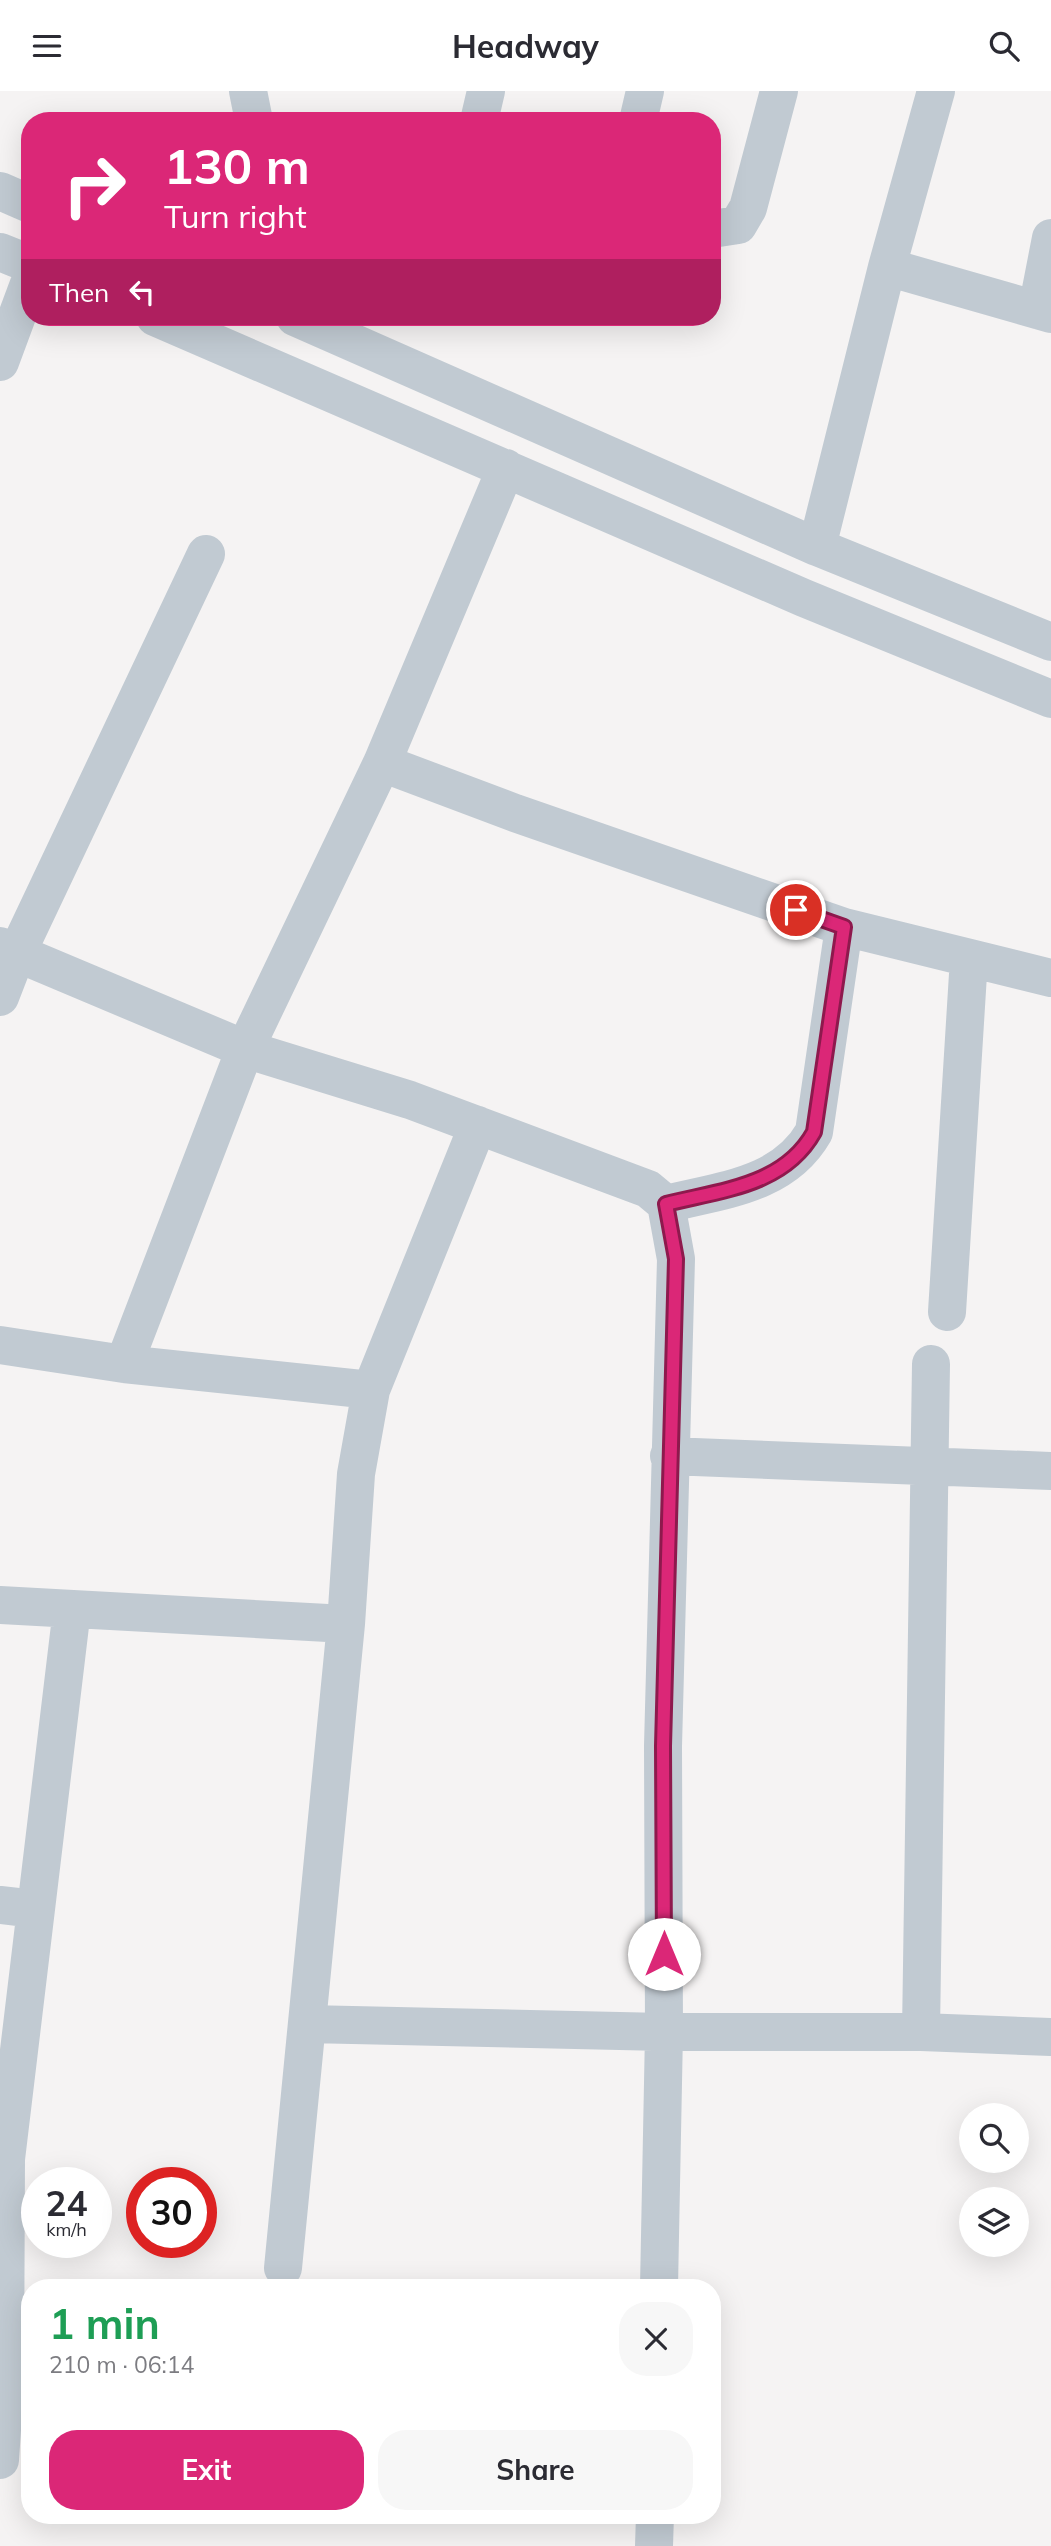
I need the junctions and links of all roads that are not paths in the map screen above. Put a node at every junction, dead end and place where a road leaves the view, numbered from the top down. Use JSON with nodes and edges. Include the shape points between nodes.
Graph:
{"nodes":[{"id":1,"x":247,"y":91,"type":"edge"},
{"id":2,"x":486,"y":91,"type":"edge"},
{"id":3,"x":645,"y":91,"type":"edge"},
{"id":4,"x":779,"y":91,"type":"edge"},
{"id":5,"x":936,"y":91,"type":"edge"},
{"id":6,"x":252,"y":112,"type":"edge"},
{"id":7,"x":481,"y":112,"type":"edge"},
{"id":8,"x":640,"y":112,"type":"edge"},
{"id":9,"x":0,"y":191,"type":"edge"},
{"id":10,"x":21,"y":200,"type":"edge"},
{"id":11,"x":721,"y":228,"type":"edge"},
{"id":12,"x":1051,"y":238,"type":"edge"},
{"id":13,"x":0,"y":252,"type":"edge"},
{"id":14,"x":21,"y":260,"type":"edge"},
{"id":15,"x":887,"y":267,"type":"junction"},
{"id":16,"x":21,"y":305,"type":"edge"},
{"id":17,"x":1044,"y":312,"type":"edge"},
{"id":18,"x":176,"y":326,"type":"edge"},
{"id":19,"x":298,"y":326,"type":"edge"},
{"id":20,"x":316,"y":326,"type":"edge"},
{"id":21,"x":0,"y":362,"type":"edge"},
{"id":22,"x":310,"y":382,"type":"junction"},
{"id":23,"x":506,"y":468,"type":"junction"},
{"id":24,"x":817,"y":547,"type":"junction"},
{"id":25,"x":206,"y":554,"type":"dead end"},
{"id":26,"x":1051,"y":642,"type":"edge"},
{"id":27,"x":1051,"y":699,"type":"edge"},
{"id":28,"x":382,"y":762,"type":"junction"},
{"id":29,"x":844,"y":927,"type":"junction"},
{"id":30,"x":9,"y":950,"type":"edge"},
{"id":31,"x":969,"y":958,"type":"junction"},
{"id":32,"x":1051,"y":978,"type":"edge"},
{"id":33,"x":0,"y":997,"type":"edge"},
{"id":34,"x":245,"y":1049,"type":"junction"},
{"id":35,"x":478,"y":1125,"type":"junction"},
{"id":36,"x":666,"y":1204,"type":"junction"},
{"id":37,"x":947,"y":1312,"type":"dead end"},
{"id":38,"x":0,"y":1345,"type":"edge"},
{"id":39,"x":124,"y":1364,"type":"junction"},
{"id":40,"x":931,"y":1364,"type":"dead end"},
{"id":41,"x":371,"y":1390,"type":"junction"},
{"id":42,"x":669,"y":1456,"type":"junction"},
{"id":43,"x":930,"y":1467,"type":"junction"},
{"id":44,"x":1051,"y":1471,"type":"edge"},
{"id":45,"x":0,"y":1605,"type":"edge"},
{"id":46,"x":72,"y":1609,"type":"junction"},
{"id":47,"x":346,"y":1624,"type":"junction"},
{"id":48,"x":17,"y":1907,"type":"edge"},
{"id":49,"x":307,"y":2024,"type":"junction"},
{"id":50,"x":664,"y":2032,"type":"junction"},
{"id":51,"x":921,"y":2032,"type":"junction"},
{"id":52,"x":1051,"y":2037,"type":"edge"},
{"id":53,"x":3,"y":2159,"type":"edge"},
{"id":54,"x":282,"y":2268,"type":"dead end"},
{"id":55,"x":659,"y":2279,"type":"edge"},
{"id":56,"x":17,"y":2386,"type":"edge"},
{"id":57,"x":0,"y":2460,"type":"edge"},
{"id":58,"x":655,"y":2524,"type":"edge"},
{"id":59,"x":654,"y":2546,"type":"edge"}],
"edges":[{"from":1,"to":6,"type":"street"},
{"from":2,"to":7,"type":"street"},
{"from":3,"to":8,"type":"street"},
{"from":4,"to":11,"type":"street","via":[[748,208],[738,225]]},
{"from":5,"to":15,"type":"street"},
{"from":9,"to":10,"type":"street"},
{"from":12,"to":17,"type":"street"},
{"from":13,"to":14,"type":"street"},
{"from":15,"to":17,"type":"street"},
{"from":15,"to":24,"type":"street"},
{"from":16,"to":21,"type":"street"},
{"from":18,"to":22,"type":"street"},
{"from":19,"to":22,"type":"street"},
{"from":20,"to":24,"type":"street"},
{"from":22,"to":23,"type":"street"},
{"from":23,"to":27,"type":"street"},
{"from":23,"to":28,"type":"street"},
{"from":24,"to":26,"type":"street"},
{"from":25,"to":30,"type":"street"},
{"from":28,"to":29,"type":"street"},
{"from":28,"to":34,"type":"street"},
{"from":29,"to":31,"type":"street"},
{"from":29,"to":36,"type":"street","via":[[814,1132],[803,1152],[765,1178]]},
{"from":30,"to":33,"type":"street"},
{"from":30,"to":34,"type":"street"},
{"from":31,"to":32,"type":"street"},
{"from":31,"to":37,"type":"street"},
{"from":34,"to":35,"type":"street"},
{"from":34,"to":39,"type":"street"},
{"from":35,"to":36,"type":"street","via":[[648,1189]]},
{"from":35,"to":41,"type":"street"},
{"from":36,"to":42,"type":"street","via":[[676,1259]]},
{"from":38,"to":39,"type":"street"},
{"from":39,"to":41,"type":"street"},
{"from":40,"to":43,"type":"street"},
{"from":41,"to":47,"type":"street","via":[[356,1474]]},
{"from":42,"to":43,"type":"street"},
{"from":42,"to":50,"type":"street"},
{"from":43,"to":44,"type":"street"},
{"from":43,"to":51,"type":"street"},
{"from":45,"to":46,"type":"street"},
{"from":46,"to":47,"type":"street"},
{"from":46,"to":48,"type":"street"},
{"from":47,"to":49,"type":"street"},
{"from":48,"to":53,"type":"street"},
{"from":49,"to":50,"type":"street"},
{"from":49,"to":54,"type":"street"},
{"from":50,"to":51,"type":"street"},
{"from":50,"to":55,"type":"street"},
{"from":51,"to":52,"type":"street"},
{"from":53,"to":56,"type":"street"},
{"from":56,"to":57,"type":"street"},
{"from":58,"to":59,"type":"street"}]}
